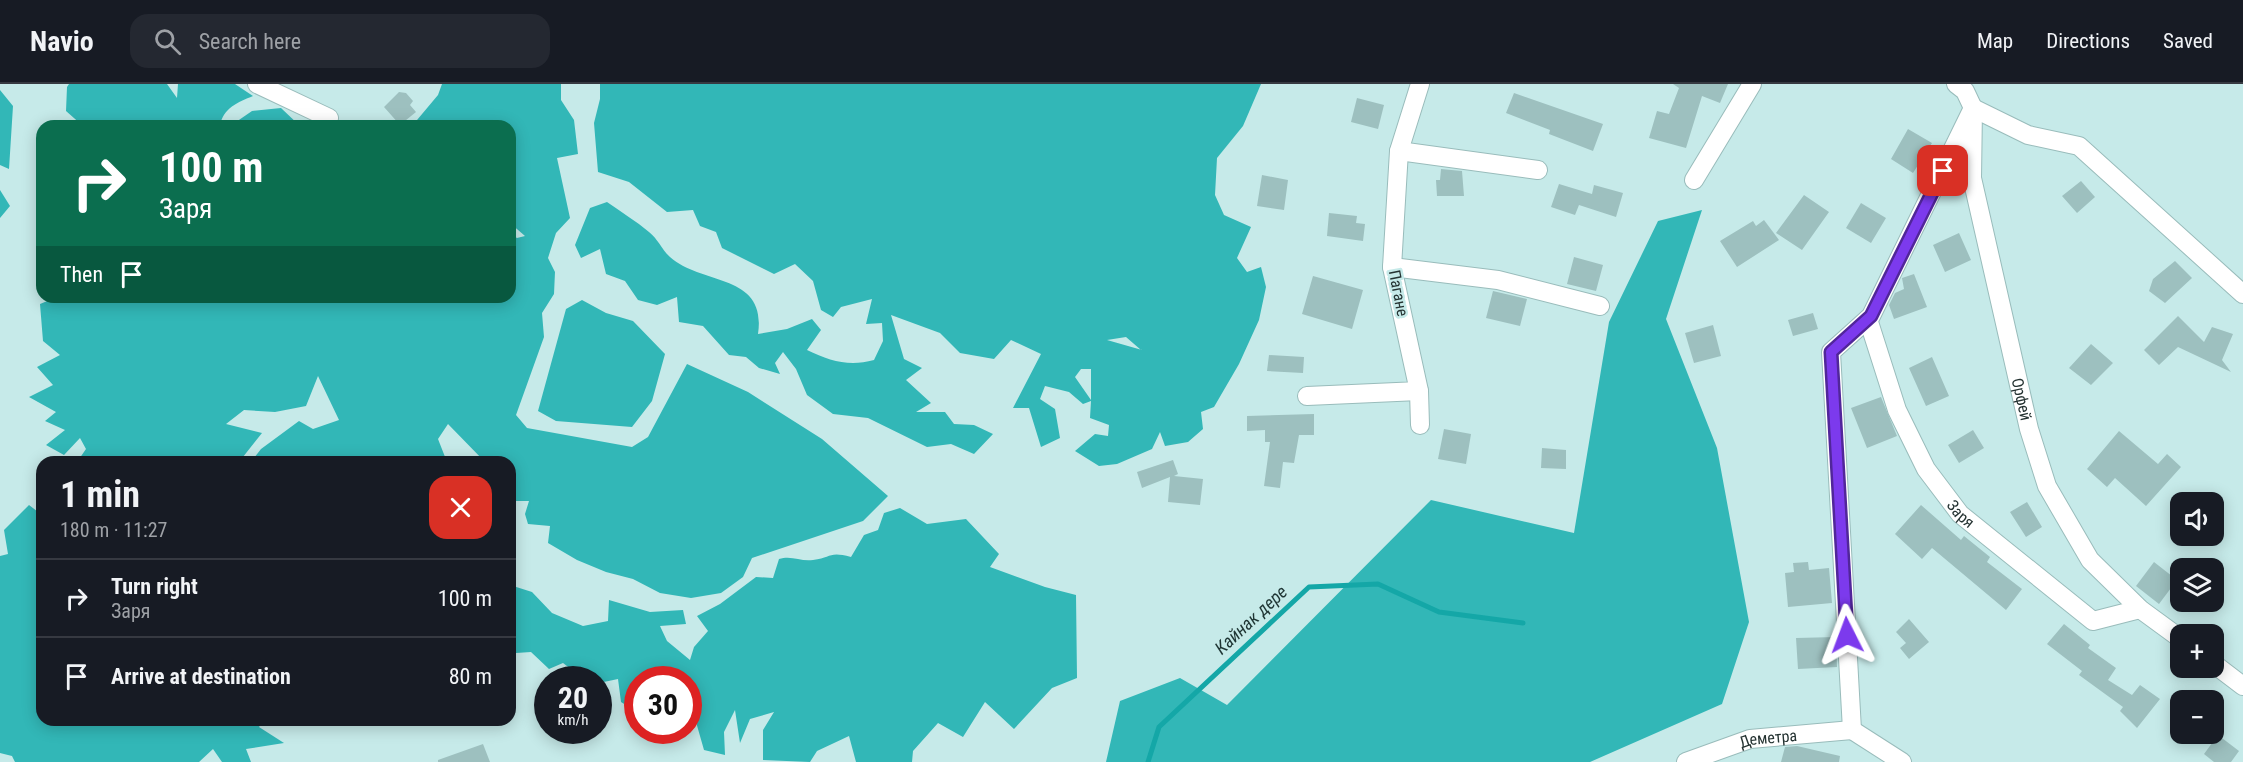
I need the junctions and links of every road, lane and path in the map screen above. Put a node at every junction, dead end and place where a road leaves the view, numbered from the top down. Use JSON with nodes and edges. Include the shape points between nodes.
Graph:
{"nodes":[{"id":1,"x":257,"y":84,"type":"edge"},
{"id":2,"x":1420,"y":84,"type":"edge"},
{"id":3,"x":1752,"y":84,"type":"edge"},
{"id":4,"x":1956,"y":84,"type":"edge"},
{"id":5,"x":1973,"y":108,"type":"junction"},
{"id":6,"x":329,"y":118,"type":"dead end"},
{"id":7,"x":1399,"y":151,"type":"junction"},
{"id":8,"x":1538,"y":170,"type":"dead end"},
{"id":9,"x":1694,"y":180,"type":"dead end"},
{"id":10,"x":1392,"y":267,"type":"junction"},
{"id":11,"x":2243,"y":294,"type":"edge"},
{"id":12,"x":1599,"y":306,"type":"dead end"},
{"id":13,"x":1868,"y":319,"type":"junction"},
{"id":14,"x":1419,"y":391,"type":"junction"},
{"id":15,"x":1307,"y":396,"type":"dead end"},
{"id":16,"x":1420,"y":425,"type":"dead end"},
{"id":17,"x":2140,"y":609,"type":"junction"},
{"id":18,"x":2170,"y":631,"type":"edge"},
{"id":19,"x":2224,"y":672,"type":"edge"},
{"id":20,"x":2243,"y":686,"type":"edge"},
{"id":21,"x":1852,"y":730,"type":"junction"},
{"id":22,"x":1686,"y":762,"type":"edge"},
{"id":23,"x":1902,"y":762,"type":"edge"}],
"edges":[{"from":1,"to":6,"type":"street"},
{"from":2,"to":7,"type":"street","name":"Пагане"},
{"from":3,"to":9,"type":"street"},
{"from":4,"to":5,"type":"street","via":[[1965,91]]},
{"from":5,"to":11,"type":"street","via":[[2028,135],[2079,146]]},
{"from":5,"to":13,"type":"street"},
{"from":5,"to":17,"type":"street","name":"Орфей","via":[[1972,178],[2029,429],[2047,486],[2090,560]]},
{"from":7,"to":8,"type":"street"},
{"from":7,"to":10,"type":"street","name":"Пагане"},
{"from":10,"to":12,"type":"street","via":[[1498,280]]},
{"from":10,"to":14,"type":"street","name":"Пагане"},
{"from":13,"to":17,"type":"street","name":"Заря","via":[[1897,410],[1926,469],[1960,514],[2093,621]]},
{"from":13,"to":21,"type":"street","via":[[1831,352]]},
{"from":14,"to":15,"type":"street"},
{"from":14,"to":16,"type":"street","name":"Пагане"},
{"from":17,"to":18,"type":"street","name":"Орфей"},
{"from":19,"to":20,"type":"street"},
{"from":21,"to":22,"type":"street","name":"Деметра","via":[[1750,739]]},
{"from":21,"to":23,"type":"street"}]}
